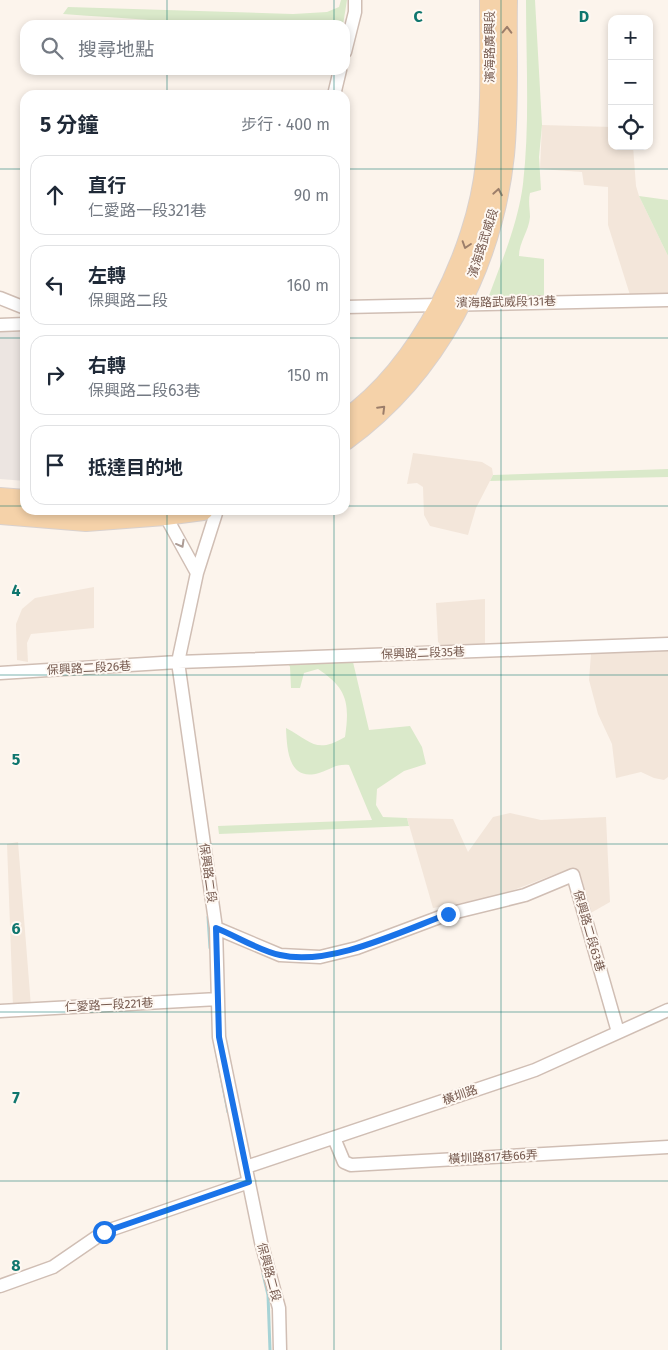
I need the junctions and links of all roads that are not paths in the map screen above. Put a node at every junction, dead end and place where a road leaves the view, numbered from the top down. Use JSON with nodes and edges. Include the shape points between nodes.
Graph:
{"nodes":[{"id":1,"x":355,"y":0,"type":"edge"},
{"id":2,"x":490,"y":0,"type":"edge"},
{"id":3,"x":507,"y":0,"type":"edge"},
{"id":4,"x":350,"y":32,"type":"edge"},
{"id":5,"x":339,"y":75,"type":"edge"},
{"id":6,"x":335,"y":90,"type":"edge"},
{"id":7,"x":490,"y":94,"type":"joint"},
{"id":8,"x":0,"y":298,"type":"edge"},
{"id":9,"x":668,"y":300,"type":"edge"},
{"id":10,"x":441,"y":303,"type":"junction"},
{"id":11,"x":462,"y":303,"type":"junction"},
{"id":12,"x":20,"y":306,"type":"edge"},
{"id":13,"x":350,"y":307,"type":"edge"},
{"id":14,"x":20,"y":324,"type":"edge"},
{"id":15,"x":0,"y":325,"type":"edge"},
{"id":16,"x":350,"y":416,"type":"edge"},
{"id":17,"x":350,"y":436,"type":"edge"},
{"id":18,"x":0,"y":498,"type":"edge"},
{"id":19,"x":20,"y":500,"type":"edge"},
{"id":20,"x":0,"y":514,"type":"edge"},
{"id":21,"x":166,"y":515,"type":"joint"},
{"id":22,"x":215,"y":515,"type":"edge"},
{"id":23,"x":197,"y":573,"type":"junction"},
{"id":24,"x":668,"y":644,"type":"edge"},
{"id":25,"x":178,"y":662,"type":"junction"},
{"id":26,"x":0,"y":673,"type":"edge"},
{"id":27,"x":216,"y":928,"type":"junction"},
{"id":28,"x":218,"y":999,"type":"junction"},
{"id":29,"x":668,"y":1010,"type":"edge"},
{"id":30,"x":0,"y":1011,"type":"edge"},
{"id":31,"x":618,"y":1032,"type":"junction"},
{"id":32,"x":334,"y":1138,"type":"junction"},
{"id":33,"x":668,"y":1147,"type":"edge"},
{"id":34,"x":246,"y":1167,"type":"junction"},
{"id":35,"x":249,"y":1182,"type":"junction"},
{"id":36,"x":0,"y":1286,"type":"edge"},
{"id":37,"x":280,"y":1350,"type":"edge"}],
"edges":[{"from":1,"to":4,"type":"street"},
{"from":2,"to":7,"type":"main road","name":"濱海路廣興段"},
{"from":11,"to":3,"type":"main road","name":"濱海路武威段","one_way":true,"via":[[493,217],[504,154]]},
{"from":5,"to":6,"type":"street"},
{"from":7,"to":10,"type":"main road","name":"濱海路武威段","one_way":true,"via":[[486,164],[477,212],[463,256]]},
{"from":8,"to":12,"type":"street"},
{"from":9,"to":11,"type":"street","name":"濱海路武威段131巷"},
{"from":10,"to":11,"type":"street","name":"濱海路武威段131巷"},
{"from":10,"to":13,"type":"street","name":"濱海路武威段131巷"},
{"from":10,"to":16,"type":"main road","name":"濱海路武威段","via":[[422,337],[398,368]]},
{"from":17,"to":11,"type":"main road","name":"濱海路武威段","one_way":true,"via":[[381,411],[413,376]]},
{"from":14,"to":15,"type":"street"},
{"from":18,"to":19,"type":"main road"},
{"from":20,"to":21,"type":"main road","via":[[86,521]]},
{"from":21,"to":23,"type":"street","one_way":true},
{"from":22,"to":23,"type":"street","name":"保興路二段"},
{"from":23,"to":25,"type":"street","name":"保興路二段"},
{"from":24,"to":25,"type":"street","name":"保興路二段35巷"},
{"from":25,"to":26,"type":"street","name":"保興路二段26巷"},
{"from":25,"to":27,"type":"street","name":"保興路二段"},
{"from":27,"to":28,"type":"street","name":"保興路二段"},
{"from":27,"to":31,"type":"street","name":"保興路二段63巷","via":[[280,955],[320,957],[357,948],[448,914],[525,895],[573,875]]},
{"from":28,"to":30,"type":"street","name":"仁愛路一段221巷"},
{"from":28,"to":34,"type":"street","name":"保興路二段","via":[[223,1062]]},
{"from":29,"to":31,"type":"street","name":"橫圳路"},
{"from":31,"to":32,"type":"street","name":"橫圳路","via":[[535,1070]]},
{"from":32,"to":33,"type":"street","name":"橫圳路817巷66弄","via":[[344,1162],[351,1165]]},
{"from":32,"to":34,"type":"street","name":"橫圳路"},
{"from":34,"to":35,"type":"street","name":"保興路二段"},
{"from":35,"to":36,"type":"street","via":[[104,1232],[52,1267]]},
{"from":35,"to":37,"type":"street","name":"保興路二段","via":[[279,1308]]}]}
